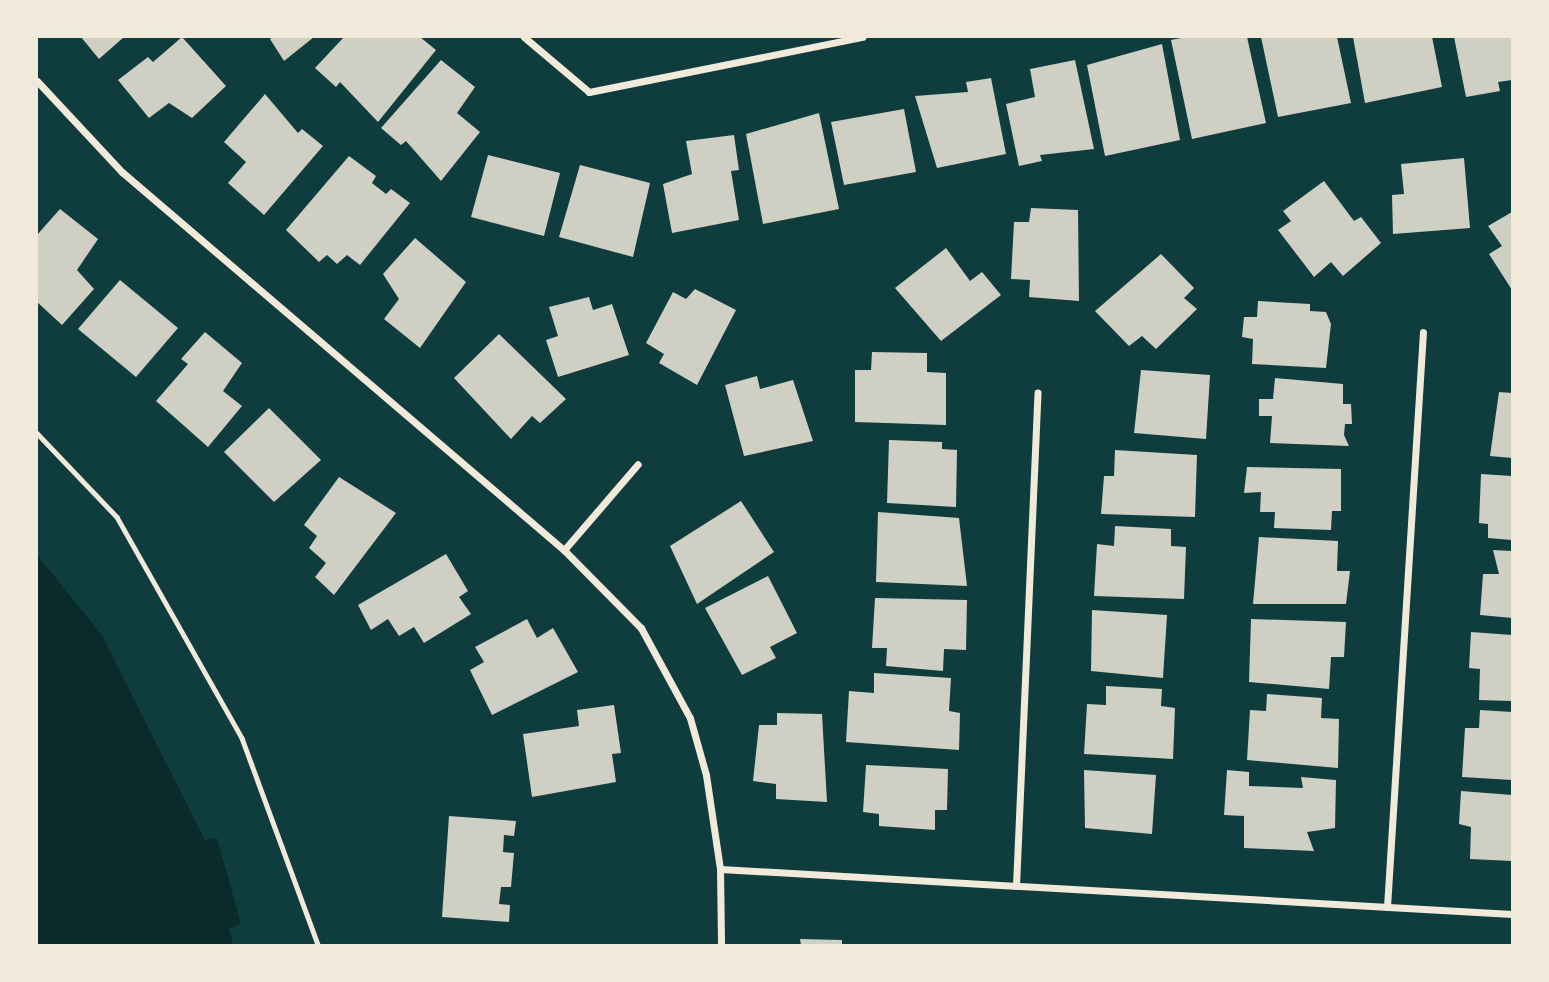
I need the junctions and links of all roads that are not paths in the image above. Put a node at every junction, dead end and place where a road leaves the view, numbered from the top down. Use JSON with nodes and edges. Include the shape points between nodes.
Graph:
{"nodes":[{"id":1,"x":524,"y":37,"type":"edge"},
{"id":2,"x":863,"y":37,"type":"edge"},
{"id":3,"x":37,"y":81,"type":"edge"},
{"id":4,"x":1423,"y":332,"type":"dead end"},
{"id":5,"x":1038,"y":392,"type":"dead end"},
{"id":6,"x":638,"y":464,"type":"dead end"},
{"id":7,"x":564,"y":550,"type":"junction"},
{"id":8,"x":720,"y":869,"type":"junction"},
{"id":9,"x":1016,"y":886,"type":"junction"},
{"id":10,"x":1387,"y":908,"type":"junction"},
{"id":11,"x":1512,"y":914,"type":"edge"},
{"id":12,"x":721,"y":945,"type":"edge"}],
"edges":[{"from":1,"to":2,"type":"street","via":[[589,92]]},
{"from":3,"to":7,"type":"street","via":[[122,172]]},
{"from":4,"to":10,"type":"street"},
{"from":5,"to":9,"type":"street"},
{"from":6,"to":7,"type":"street"},
{"from":7,"to":8,"type":"street","via":[[608,589],[668,670],[706,775]]},
{"from":8,"to":9,"type":"street"},
{"from":8,"to":12,"type":"street"},
{"from":9,"to":10,"type":"street"},
{"from":10,"to":11,"type":"street"}]}
